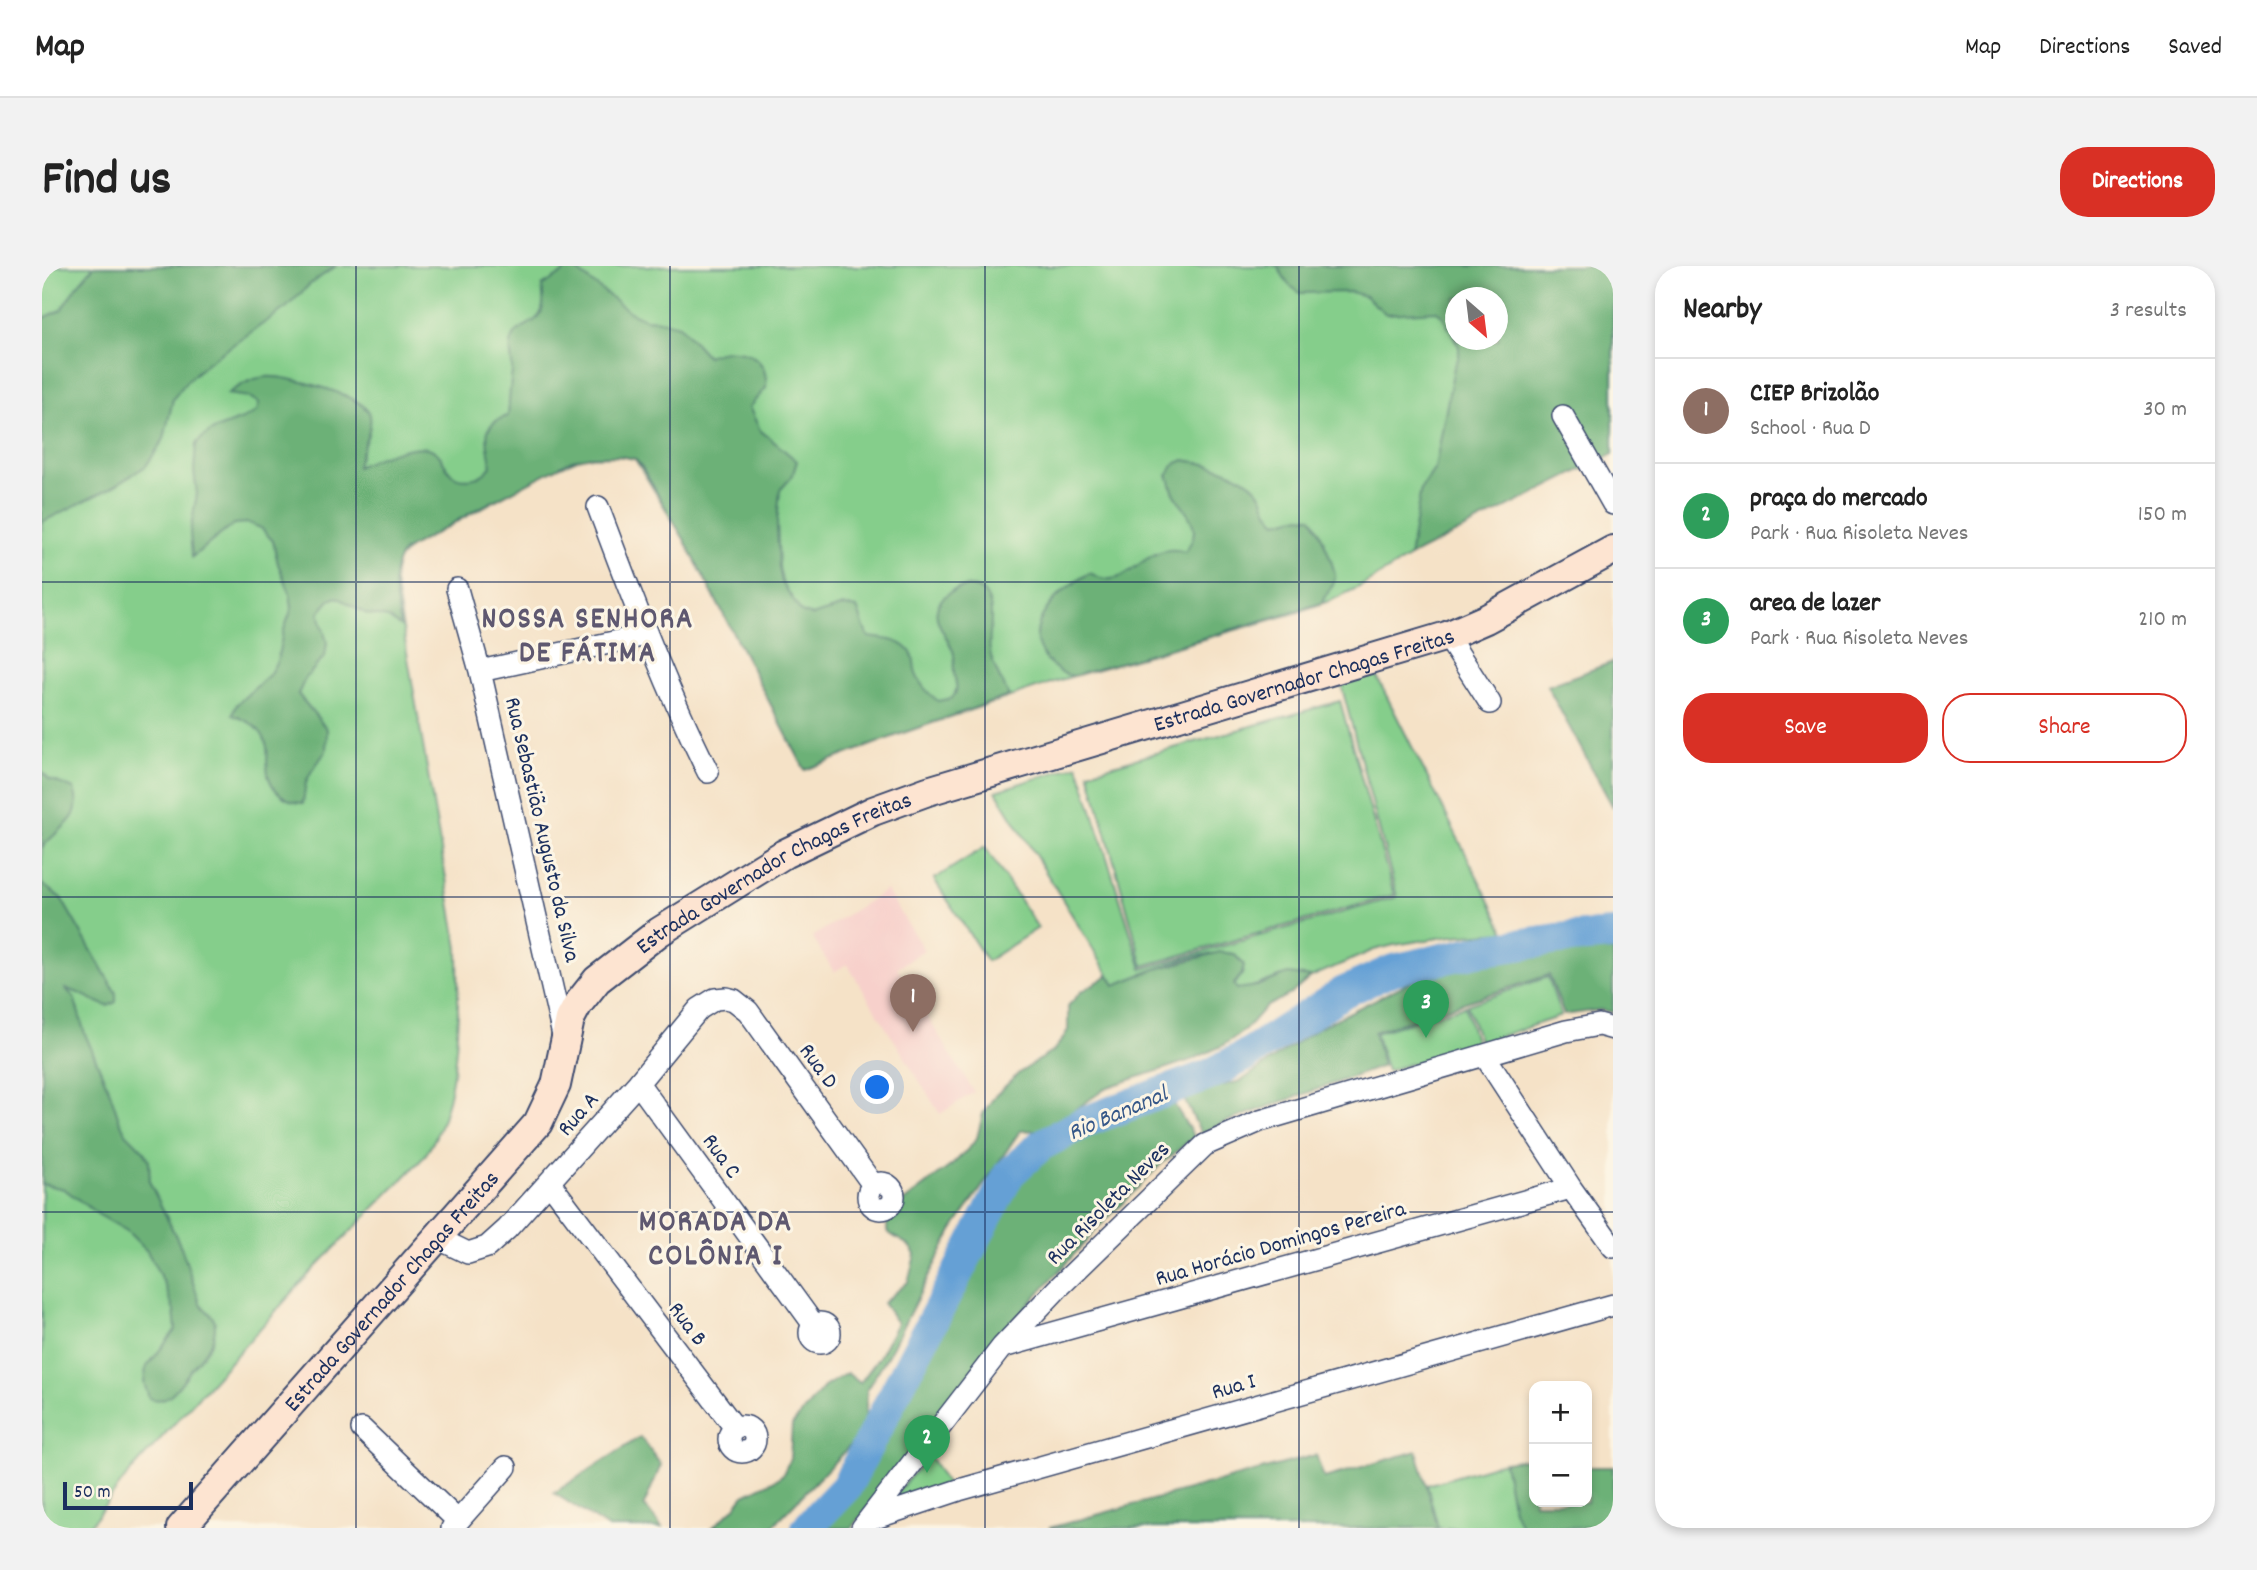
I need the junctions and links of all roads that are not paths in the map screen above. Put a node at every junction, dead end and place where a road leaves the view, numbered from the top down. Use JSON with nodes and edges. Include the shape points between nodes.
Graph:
{"nodes":[{"id":1,"x":1563,"y":416,"type":"dead end"},
{"id":2,"x":1613,"y":504,"type":"edge"},
{"id":3,"x":598,"y":507,"type":"dead end"},
{"id":4,"x":1613,"y":550,"type":"edge"},
{"id":5,"x":457,"y":589,"type":"dead end"},
{"id":6,"x":646,"y":635,"type":"junction"},
{"id":7,"x":1447,"y":636,"type":"junction"},
{"id":8,"x":480,"y":671,"type":"junction"},
{"id":9,"x":1490,"y":702,"type":"dead end"},
{"id":10,"x":708,"y":772,"type":"dead end"},
{"id":11,"x":748,"y":1011,"type":"joint"},
{"id":12,"x":1613,"y":1029,"type":"edge"},
{"id":13,"x":565,"y":1042,"type":"junction"},
{"id":14,"x":1485,"y":1056,"type":"junction"},
{"id":15,"x":638,"y":1083,"type":"junction"},
{"id":16,"x":550,"y":1183,"type":"junction"},
{"id":17,"x":873,"y":1185,"type":"dead end"},
{"id":18,"x":1571,"y":1188,"type":"junction"},
{"id":19,"x":437,"y":1238,"type":"junction"},
{"id":20,"x":1613,"y":1247,"type":"edge"},
{"id":21,"x":1613,"y":1305,"type":"edge"},
{"id":22,"x":814,"y":1325,"type":"dead end"},
{"id":23,"x":1002,"y":1347,"type":"junction"},
{"id":24,"x":735,"y":1428,"type":"dead end"},
{"id":25,"x":362,"y":1429,"type":"dead end"},
{"id":26,"x":506,"y":1466,"type":"dead end"},
{"id":27,"x":455,"y":1524,"type":"edge"},
{"id":28,"x":866,"y":1524,"type":"edge"},
{"id":29,"x":181,"y":1528,"type":"edge"}],
"edges":[{"from":1,"to":2,"type":"street"},
{"from":3,"to":6,"type":"street"},
{"from":4,"to":7,"type":"main road","name":"Estrada Governador Chagas Freitas"},
{"from":5,"to":8,"type":"street","name":"Rua Sebastião Augusto da Silva"},
{"from":6,"to":8,"type":"street"},
{"from":6,"to":10,"type":"street"},
{"from":7,"to":9,"type":"street"},
{"from":7,"to":13,"type":"main road","name":"Estrada Governador Chagas Freitas","via":[[939,788],[828,831],[769,862],[630,953],[578,1004]]},
{"from":8,"to":13,"type":"street","name":"Rua Sebastião Augusto da Silva"},
{"from":11,"to":15,"type":"street","name":"Rua A","via":[[734,1000],[707,1003],[691,1016]]},
{"from":11,"to":17,"type":"street","name":"Rua D"},
{"from":12,"to":14,"type":"street","name":"Rua Risoleta Neves","via":[[1581,1027]]},
{"from":13,"to":19,"type":"main road","name":"Estrada Governador Chagas Freitas","via":[[552,1095],[538,1123]]},
{"from":14,"to":18,"type":"street"},
{"from":14,"to":23,"type":"street","name":"Rua Risoleta Neves","via":[[1260,1121],[1205,1145]]},
{"from":15,"to":16,"type":"street","name":"Rua A"},
{"from":15,"to":22,"type":"street","name":"Rua C"},
{"from":16,"to":19,"type":"street","name":"Rua A","via":[[481,1250],[462,1252]]},
{"from":16,"to":24,"type":"street","name":"Rua B"},
{"from":18,"to":20,"type":"street"},
{"from":18,"to":23,"type":"street","name":"Rua Horácio Domingos Pereira"},
{"from":19,"to":29,"type":"main road","name":"Estrada Governador Chagas Freitas"},
{"from":21,"to":28,"type":"street","name":"Rua I","via":[[973,1486]]},
{"from":23,"to":28,"type":"street","name":"Rua Risoleta Neves"},
{"from":25,"to":27,"type":"street"},
{"from":26,"to":27,"type":"street"}]}
